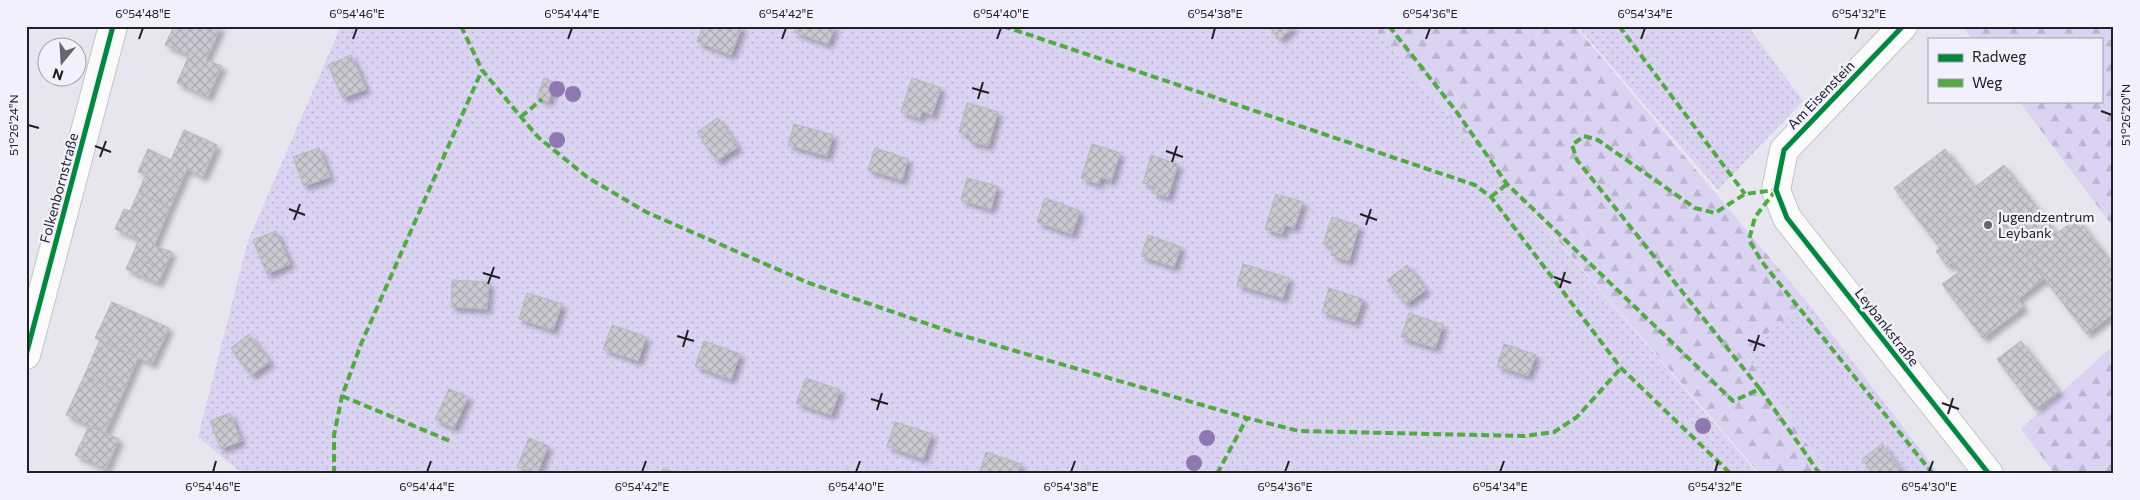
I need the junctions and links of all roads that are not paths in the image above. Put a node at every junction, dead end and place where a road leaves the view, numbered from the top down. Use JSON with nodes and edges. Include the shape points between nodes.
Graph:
{"nodes":[{"id":1,"x":113,"y":26,"type":"edge"},
{"id":2,"x":1902,"y":26,"type":"edge"},
{"id":3,"x":1776,"y":190,"type":"joint"},
{"id":4,"x":26,"y":355,"type":"edge"},
{"id":5,"x":1989,"y":474,"type":"edge"}],
"edges":[{"from":1,"to":4,"type":"street","name":"Folkenbornstraße"},
{"from":2,"to":3,"type":"street","name":"Am Eisenstein","via":[[1784,150]]},
{"from":3,"to":5,"type":"street","name":"Leybankstraße","via":[[1787,218]]}]}
